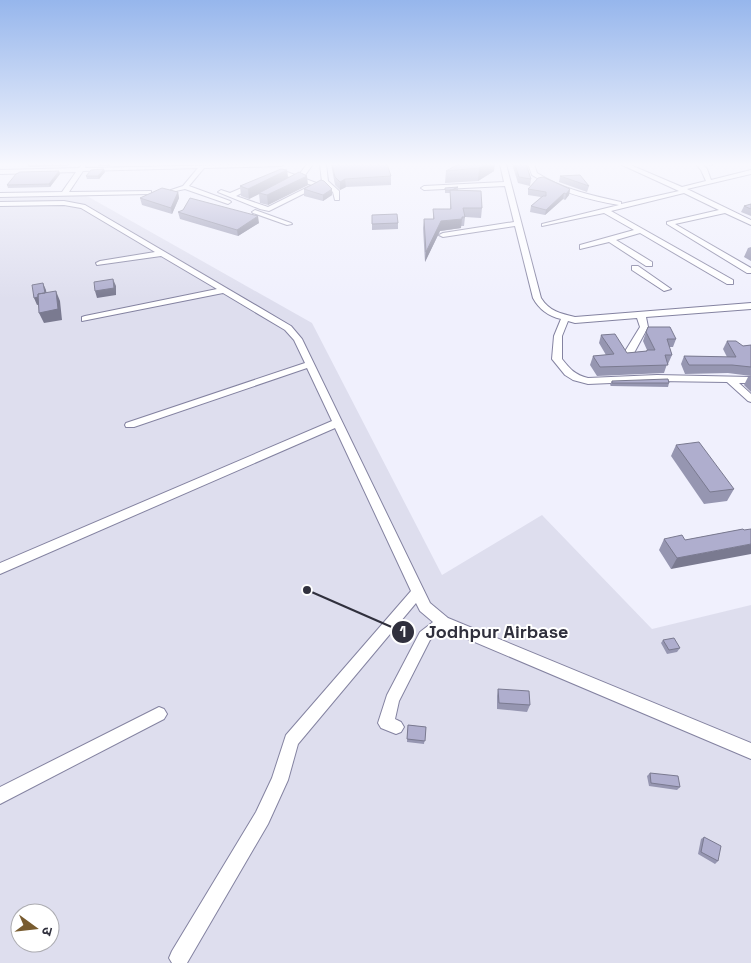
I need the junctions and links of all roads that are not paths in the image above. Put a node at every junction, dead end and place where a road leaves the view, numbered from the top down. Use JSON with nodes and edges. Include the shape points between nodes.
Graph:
{"nodes":[{"id":1,"x":88,"y":209,"type":"edge"},
{"id":2,"x":248,"y":209,"type":"edge"},
{"id":3,"x":514,"y":209,"type":"edge"},
{"id":4,"x":608,"y":209,"type":"edge"},
{"id":5,"x":720,"y":209,"type":"edge"},
{"id":6,"x":604,"y":210,"type":"junction"},
{"id":7,"x":724,"y":211,"type":"junction"},
{"id":8,"x":289,"y":224,"type":"dead end"},
{"id":9,"x":517,"y":224,"type":"junction"},
{"id":10,"x":751,"y":224,"type":"edge"},
{"id":11,"x":544,"y":225,"type":"dead end"},
{"id":12,"x":640,"y":230,"type":"junction"},
{"id":13,"x":443,"y":235,"type":"dead end"},
{"id":14,"x":610,"y":239,"type":"junction"},
{"id":15,"x":583,"y":247,"type":"dead end"},
{"id":16,"x":164,"y":253,"type":"junction"},
{"id":17,"x":100,"y":263,"type":"dead end"},
{"id":18,"x":750,"y":271,"type":"edge"},
{"id":19,"x":730,"y":282,"type":"dead end"},
{"id":20,"x":667,"y":288,"type":"dead end"},
{"id":21,"x":226,"y":290,"type":"junction"},
{"id":22,"x":751,"y":306,"type":"edge"},
{"id":23,"x":641,"y":316,"type":"junction"},
{"id":24,"x":85,"y":319,"type":"dead end"},
{"id":25,"x":565,"y":319,"type":"junction"},
{"id":26,"x":629,"y":353,"type":"edge"},
{"id":27,"x":310,"y":364,"type":"junction"},
{"id":28,"x":729,"y":379,"type":"junction"},
{"id":29,"x":751,"y":380,"type":"edge"},
{"id":30,"x":751,"y":399,"type":"edge"},
{"id":31,"x":337,"y":423,"type":"junction"},
{"id":32,"x":130,"y":425,"type":"dead end"},
{"id":33,"x":0,"y":569,"type":"edge"},
{"id":34,"x":417,"y":592,"type":"junction"},
{"id":35,"x":443,"y":622,"type":"junction"},
{"id":36,"x":159,"y":714,"type":"dead end"},
{"id":37,"x":396,"y":727,"type":"dead end"},
{"id":38,"x":751,"y":751,"type":"edge"},
{"id":39,"x":0,"y":796,"type":"edge"},
{"id":40,"x":179,"y":958,"type":"dead end"}],
"edges":[{"from":1,"to":16,"type":"street"},
{"from":2,"to":8,"type":"street"},
{"from":3,"to":9,"type":"street"},
{"from":4,"to":6,"type":"street"},
{"from":5,"to":7,"type":"street"},
{"from":6,"to":11,"type":"street"},
{"from":6,"to":12,"type":"street"},
{"from":7,"to":10,"type":"street"},
{"from":7,"to":18,"type":"street","via":[[669,223]]},
{"from":9,"to":13,"type":"street"},
{"from":9,"to":25,"type":"street","via":[[537,298],[547,310]]},
{"from":12,"to":14,"type":"street"},
{"from":12,"to":19,"type":"street"},
{"from":14,"to":15,"type":"street"},
{"from":14,"to":20,"type":"street","via":[[649,264],[632,269]]},
{"from":16,"to":17,"type":"street"},
{"from":16,"to":21,"type":"street"},
{"from":21,"to":24,"type":"street"},
{"from":21,"to":27,"type":"street","via":[[288,328],[298,339]]},
{"from":22,"to":23,"type":"street"},
{"from":23,"to":25,"type":"street"},
{"from":23,"to":26,"type":"street","via":[[644,327]]},
{"from":25,"to":28,"type":"street","via":[[558,336],[558,359],[576,378],[588,381]]},
{"from":27,"to":31,"type":"street"},
{"from":27,"to":32,"type":"street"},
{"from":28,"to":29,"type":"street"},
{"from":28,"to":30,"type":"street"},
{"from":31,"to":33,"type":"street"},
{"from":31,"to":34,"type":"street"},
{"from":34,"to":35,"type":"street","via":[[424,607]]},
{"from":34,"to":40,"type":"street","via":[[291,740],[280,780],[262,818]]},
{"from":35,"to":37,"type":"street","via":[[425,636],[392,700],[386,723]]},
{"from":35,"to":38,"type":"street"},
{"from":36,"to":39,"type":"street"}]}
